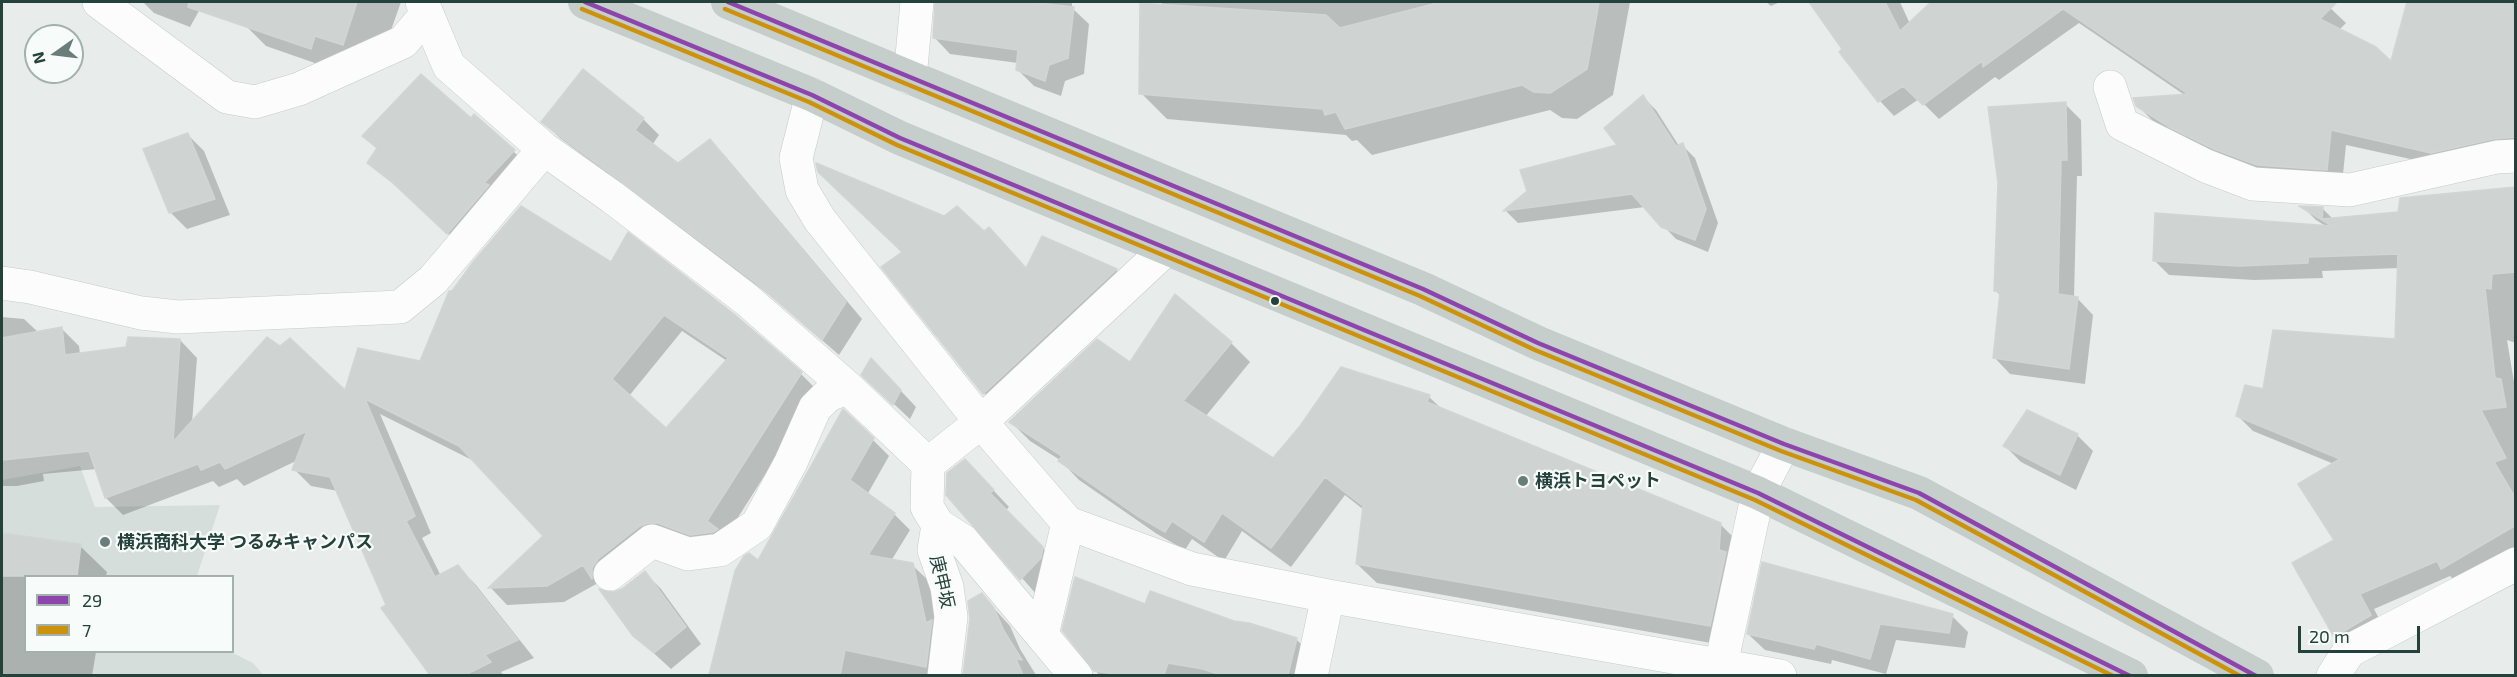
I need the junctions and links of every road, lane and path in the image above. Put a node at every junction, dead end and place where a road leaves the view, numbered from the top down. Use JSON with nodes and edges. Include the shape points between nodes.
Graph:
{"nodes":[{"id":1,"x":99,"y":2,"type":"edge"},
{"id":2,"x":585,"y":2,"type":"edge"},
{"id":3,"x":729,"y":2,"type":"edge"},
{"id":4,"x":917,"y":2,"type":"edge"},
{"id":5,"x":424,"y":8,"type":"edge"},
{"id":6,"x":910,"y":78,"type":"junction"},
{"id":7,"x":2110,"y":87,"type":"dead end"},
{"id":8,"x":812,"y":95,"type":"junction"},
{"id":9,"x":544,"y":149,"type":"junction"},
{"id":10,"x":2516,"y":156,"type":"edge"},
{"id":11,"x":1166,"y":249,"type":"junction"},
{"id":12,"x":2,"y":283,"type":"edge"},
{"id":13,"x":848,"y":388,"type":"junction"},
{"id":14,"x":981,"y":422,"type":"junction"},
{"id":15,"x":1784,"y":444,"type":"junction"},
{"id":16,"x":928,"y":464,"type":"junction"},
{"id":17,"x":1758,"y":493,"type":"junction"},
{"id":18,"x":1068,"y":523,"type":"junction"},
{"id":19,"x":938,"y":525,"type":"junction"},
{"id":20,"x":2516,"y":564,"type":"edge"},
{"id":21,"x":610,"y":574,"type":"dead end"},
{"id":22,"x":1328,"y":596,"type":"junction"},
{"id":23,"x":1042,"y":635,"type":"junction"},
{"id":24,"x":1641,"y":663,"type":"edge"},
{"id":25,"x":1721,"y":665,"type":"junction"},
{"id":26,"x":944,"y":675,"type":"edge"},
{"id":27,"x":1076,"y":675,"type":"edge"},
{"id":28,"x":1311,"y":675,"type":"edge"},
{"id":29,"x":1780,"y":675,"type":"edge"},
{"id":30,"x":2131,"y":675,"type":"edge"},
{"id":31,"x":2257,"y":675,"type":"edge"},
{"id":32,"x":2333,"y":675,"type":"edge"}],
"edges":[{"from":1,"to":5,"type":"street","via":[[227,97],[255,102],[299,89],[403,42]]},
{"from":2,"to":8,"type":"highway"},
{"from":3,"to":6,"type":"highway"},
{"from":4,"to":6,"type":"street"},
{"from":5,"to":9,"type":"street","via":[[449,66]]},
{"from":6,"to":15,"type":"highway","via":[[1401,279],[1538,343]]},
{"from":7,"to":10,"type":"street","via":[[2122,124],[2206,166],[2253,184],[2350,190]]},
{"from":8,"to":11,"type":"highway","via":[[900,138]]},
{"from":8,"to":14,"type":"street","via":[[796,158],[802,190],[820,220]]},
{"from":9,"to":12,"type":"street","via":[[433,280],[400,307],[178,317],[141,314]]},
{"from":9,"to":13,"type":"street","via":[[746,299]]},
{"from":11,"to":14,"type":"street"},
{"from":11,"to":17,"type":"highway"},
{"from":13,"to":16,"type":"street"},
{"from":13,"to":21,"type":"street","via":[[828,395],[814,408],[757,525],[720,550],[688,555],[652,541]]},
{"from":14,"to":16,"type":"street"},
{"from":14,"to":18,"type":"street"},
{"from":15,"to":17,"type":"street"},
{"from":15,"to":31,"type":"highway","via":[[1919,493]]},
{"from":16,"to":19,"type":"street","via":[[927,507]]},
{"from":17,"to":25,"type":"street"},
{"from":17,"to":30,"type":"highway"},
{"from":18,"to":22,"type":"street","via":[[1192,569]]},
{"from":18,"to":23,"type":"street"},
{"from":19,"to":23,"type":"street","via":[[963,541]]},
{"from":19,"to":26,"type":"street","name":"庚申坂","via":[[934,550],[947,587],[951,618]]},
{"from":20,"to":32,"type":"street","via":[[2349,651]]},
{"from":22,"to":24,"type":"street"},
{"from":22,"to":28,"type":"street"},
{"from":23,"to":27,"type":"street"},
{"from":24,"to":25,"type":"street"},
{"from":25,"to":29,"type":"street"}]}
